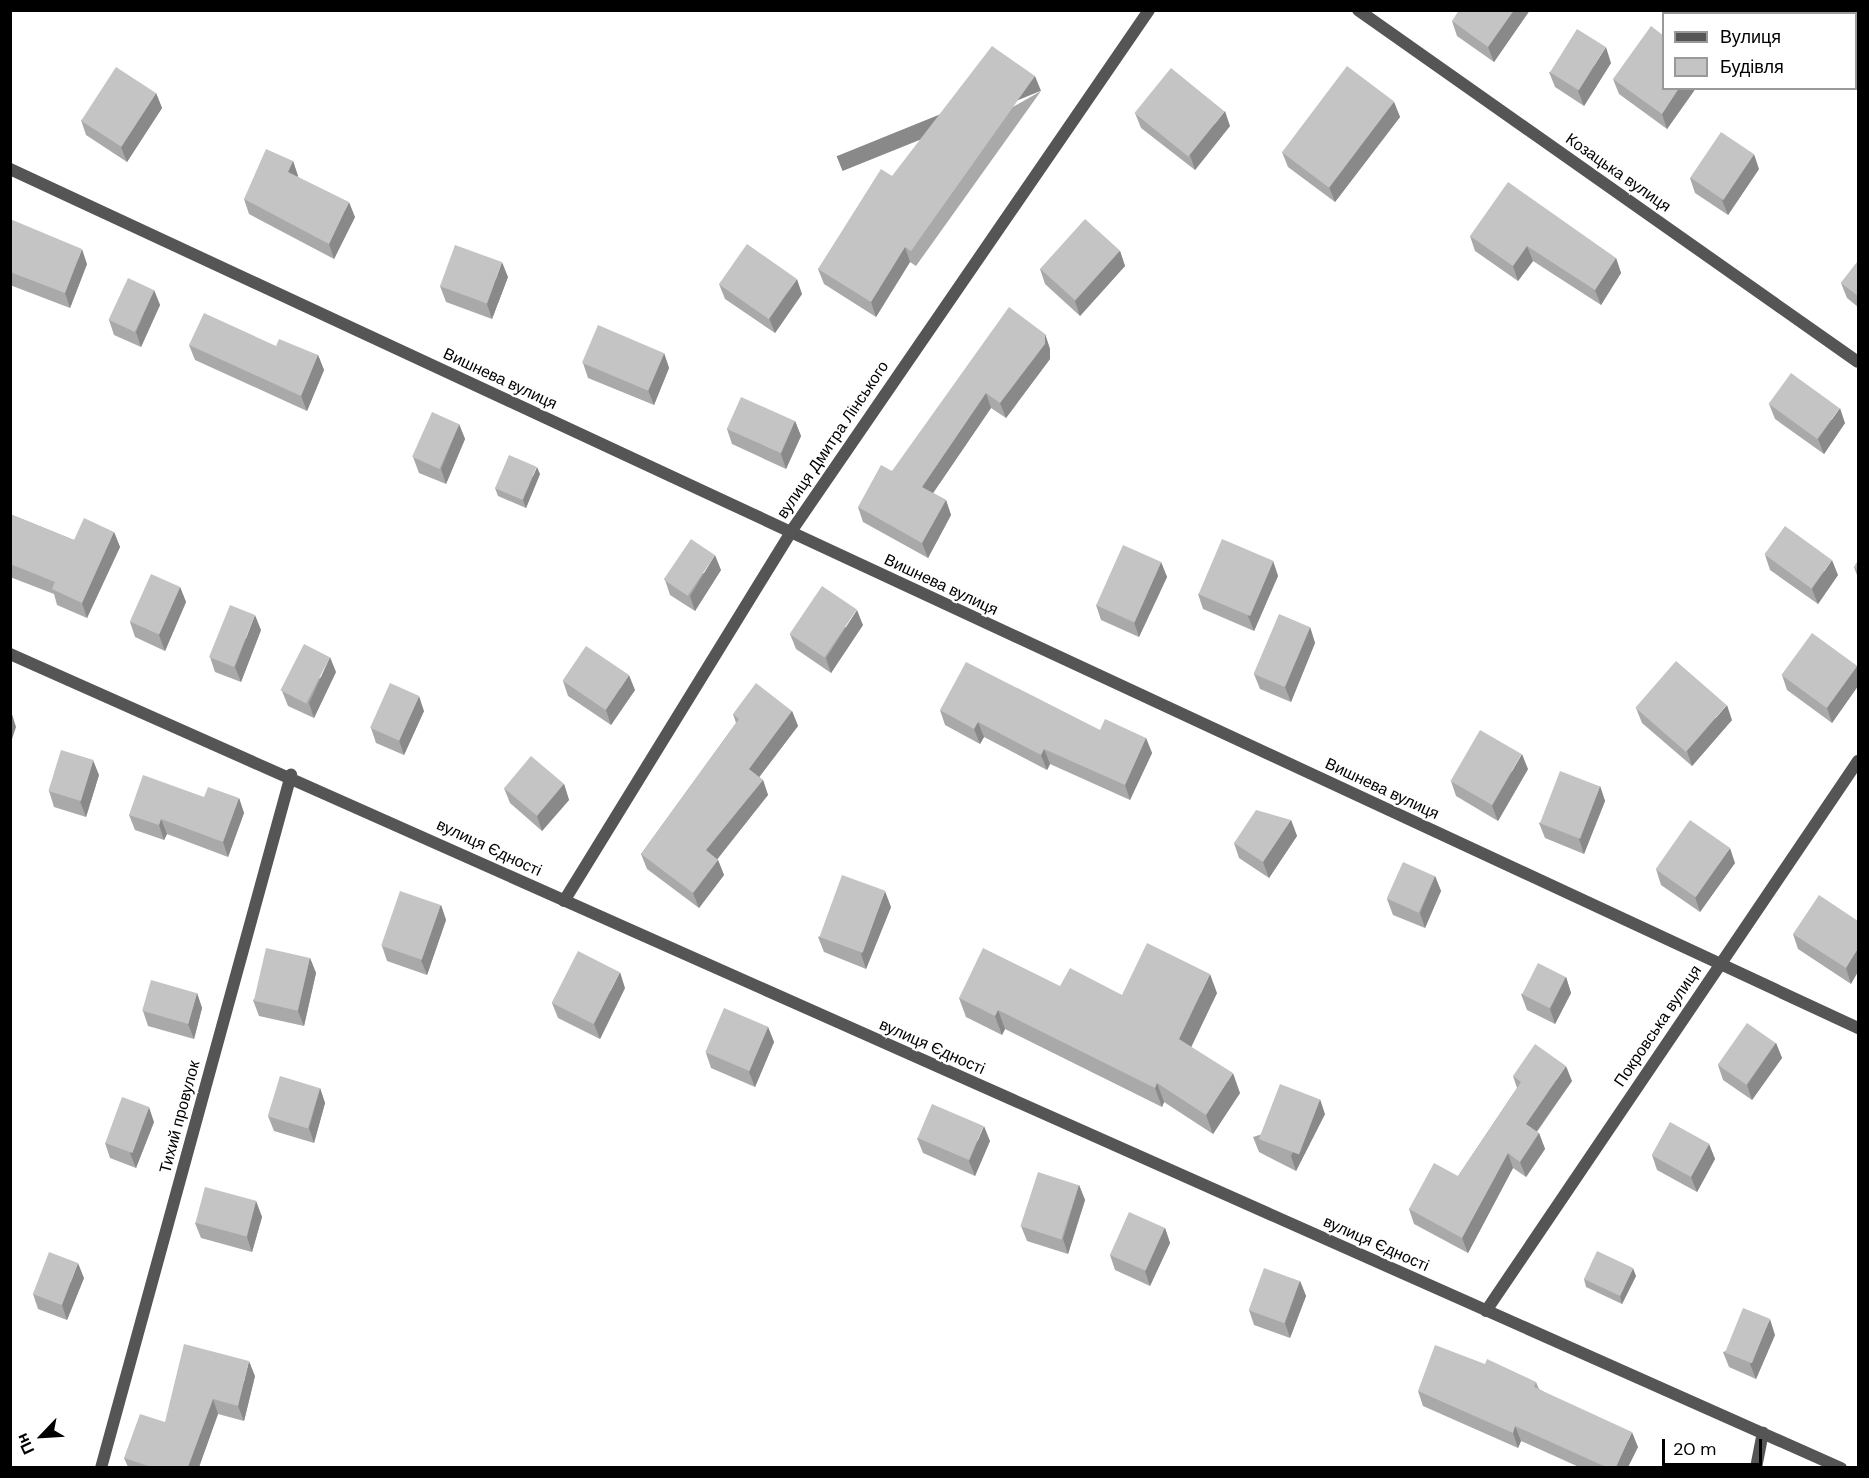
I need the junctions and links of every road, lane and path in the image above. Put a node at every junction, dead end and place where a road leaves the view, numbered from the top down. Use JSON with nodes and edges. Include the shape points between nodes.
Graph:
{"nodes":[{"id":1,"x":1149,"y":10,"type":"edge"},
{"id":2,"x":1358,"y":10,"type":"edge"},
{"id":3,"x":10,"y":169,"type":"edge"},
{"id":4,"x":1858,"y":362,"type":"edge"},
{"id":5,"x":790,"y":533,"type":"junction"},
{"id":6,"x":10,"y":654,"type":"edge"},
{"id":7,"x":1858,"y":761,"type":"edge"},
{"id":8,"x":291,"y":775,"type":"junction"},
{"id":9,"x":564,"y":901,"type":"junction"},
{"id":10,"x":1719,"y":964,"type":"junction"},
{"id":11,"x":1858,"y":1028,"type":"edge"},
{"id":12,"x":1486,"y":1311,"type":"junction"},
{"id":13,"x":1763,"y":1433,"type":"junction"},
{"id":14,"x":101,"y":1467,"type":"edge"},
{"id":15,"x":1756,"y":1467,"type":"edge"},
{"id":16,"x":1841,"y":1467,"type":"edge"}],
"edges":[{"from":1,"to":5,"type":"street","name":"вулиця Дмитра Лінського"},
{"from":2,"to":4,"type":"street","name":"Козацька вулиця"},
{"from":3,"to":5,"type":"street","name":"Вишнева вулиця"},
{"from":5,"to":9,"type":"street","name":"вулиця Дмитра Лінського"},
{"from":5,"to":10,"type":"street","name":"Вишнева вулиця"},
{"from":6,"to":8,"type":"street","name":"вулиця Єдності"},
{"from":7,"to":10,"type":"street","name":"Покровська вулиця"},
{"from":8,"to":9,"type":"street","name":"вулиця Єдності"},
{"from":8,"to":14,"type":"street","name":"Тихий провулок"},
{"from":9,"to":12,"type":"street","name":"вулиця Єдності"},
{"from":10,"to":11,"type":"street","name":"Вишнева вулиця"},
{"from":10,"to":12,"type":"street","name":"Покровська вулиця"},
{"from":12,"to":13,"type":"street","name":"вулиця Єдності"},
{"from":13,"to":15,"type":"street"},
{"from":13,"to":16,"type":"street","name":"вулиця Єдності"}]}
